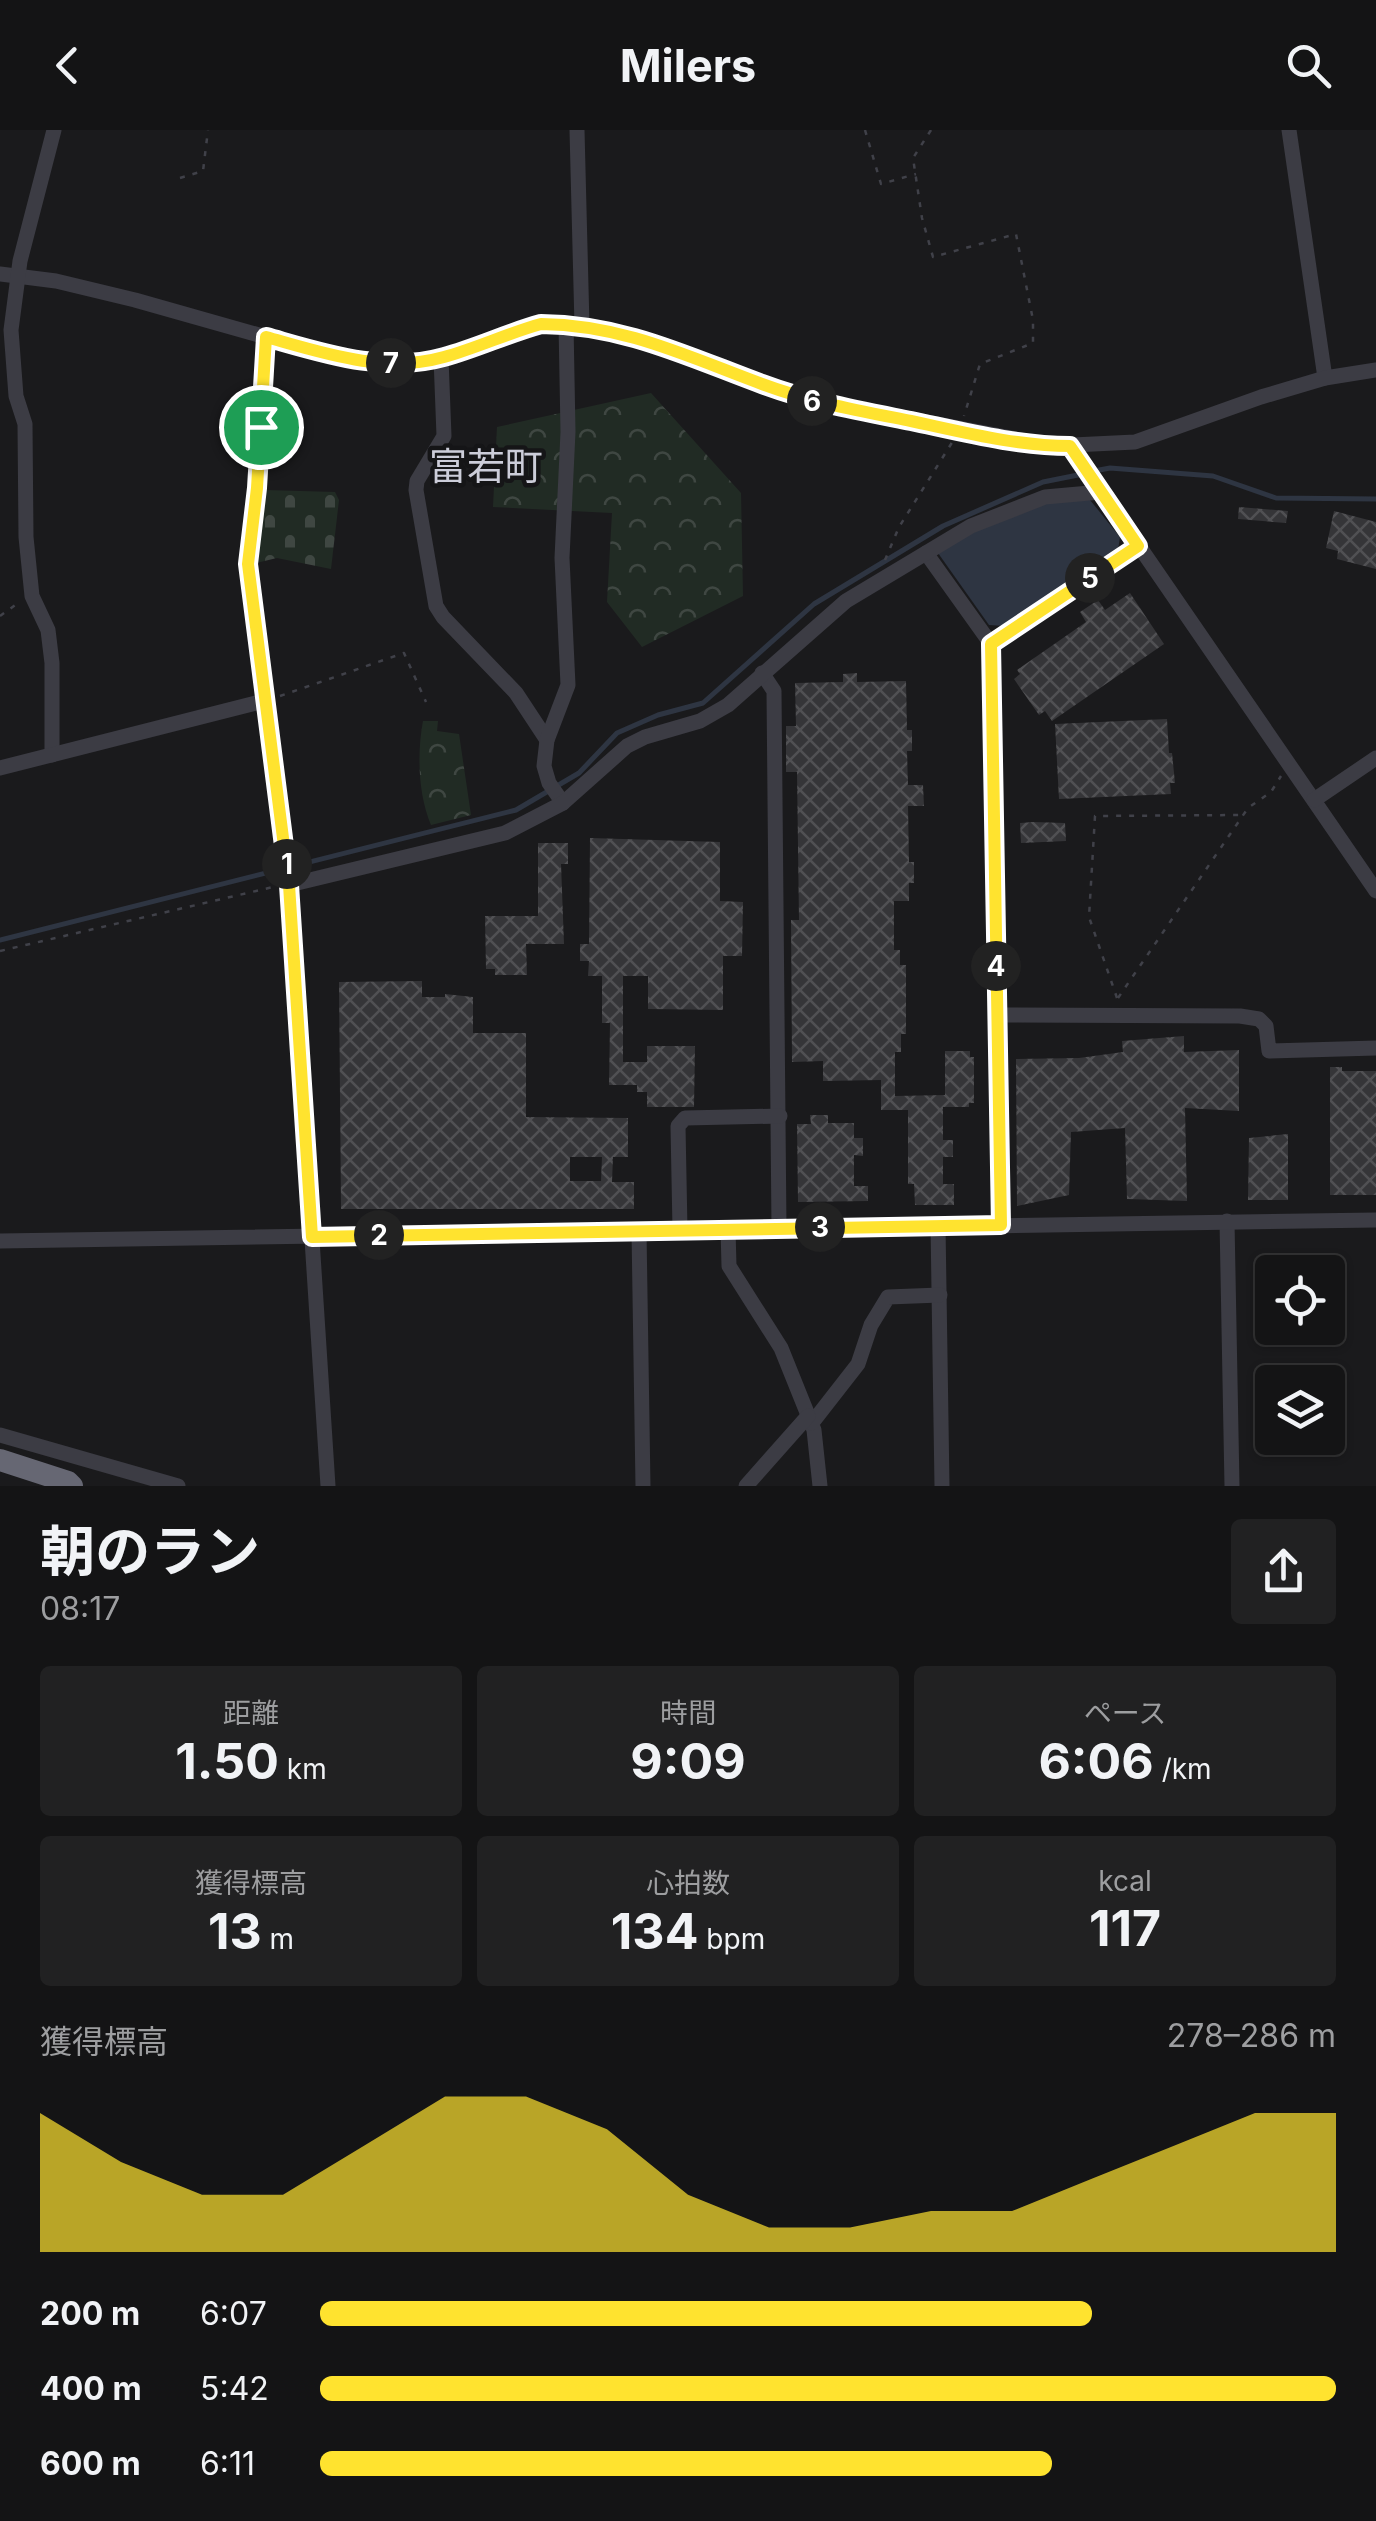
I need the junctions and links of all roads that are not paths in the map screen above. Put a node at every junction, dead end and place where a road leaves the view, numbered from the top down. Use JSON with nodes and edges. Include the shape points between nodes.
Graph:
{"nodes":[{"id":1,"x":54,"y":130,"type":"edge"},
{"id":2,"x":577,"y":130,"type":"edge"},
{"id":3,"x":1289,"y":130,"type":"edge"},
{"id":4,"x":0,"y":274,"type":"edge"},
{"id":5,"x":18,"y":276,"type":"junction"},
{"id":6,"x":574,"y":325,"type":"junction"},
{"id":7,"x":266,"y":337,"type":"junction"},
{"id":8,"x":442,"y":358,"type":"junction"},
{"id":9,"x":1376,"y":370,"type":"edge"},
{"id":10,"x":1325,"y":378,"type":"junction"},
{"id":11,"x":1070,"y":446,"type":"junction"},
{"id":12,"x":1093,"y":479,"type":"junction"},
{"id":13,"x":1138,"y":546,"type":"junction"},
{"id":14,"x":926,"y":553,"type":"junction"},
{"id":15,"x":991,"y":644,"type":"junction"},
{"id":16,"x":762,"y":674,"type":"junction"},
{"id":17,"x":264,"y":702,"type":"junction"},
{"id":18,"x":548,"y":740,"type":"junction"},
{"id":19,"x":52,"y":755,"type":"junction"},
{"id":20,"x":1376,"y":758,"type":"edge"},
{"id":21,"x":0,"y":768,"type":"edge"},
{"id":22,"x":556,"y":793,"type":"junction"},
{"id":23,"x":1314,"y":800,"type":"junction"},
{"id":24,"x":288,"y":874,"type":"junction"},
{"id":25,"x":1376,"y":892,"type":"edge"},
{"id":26,"x":998,"y":1015,"type":"junction"},
{"id":27,"x":1376,"y":1048,"type":"edge"},
{"id":28,"x":780,"y":1116,"type":"junction"},
{"id":29,"x":1376,"y":1220,"type":"edge"},
{"id":30,"x":1227,"y":1222,"type":"junction"},
{"id":31,"x":938,"y":1225,"type":"junction"},
{"id":32,"x":1001,"y":1225,"type":"junction"},
{"id":33,"x":728,"y":1228,"type":"junction"},
{"id":34,"x":780,"y":1228,"type":"junction"},
{"id":35,"x":680,"y":1230,"type":"junction"},
{"id":36,"x":640,"y":1231,"type":"junction"},
{"id":37,"x":312,"y":1237,"type":"junction"},
{"id":38,"x":0,"y":1240,"type":"edge"},
{"id":39,"x":940,"y":1295,"type":"junction"},
{"id":40,"x":810,"y":1420,"type":"junction"},
{"id":41,"x":0,"y":1435,"type":"edge"},
{"id":42,"x":0,"y":1460,"type":"edge"},
{"id":43,"x":0,"y":1474,"type":"edge"},
{"id":44,"x":41,"y":1486,"type":"edge"},
{"id":45,"x":72,"y":1486,"type":"edge"},
{"id":46,"x":178,"y":1486,"type":"edge"},
{"id":47,"x":328,"y":1486,"type":"edge"},
{"id":48,"x":643,"y":1486,"type":"edge"},
{"id":49,"x":746,"y":1486,"type":"edge"},
{"id":50,"x":820,"y":1486,"type":"edge"},
{"id":51,"x":942,"y":1486,"type":"edge"},
{"id":52,"x":1232,"y":1486,"type":"edge"}],
"edges":[{"from":1,"to":5,"type":"street"},
{"from":2,"to":6,"type":"street"},
{"from":3,"to":10,"type":"street"},
{"from":4,"to":5,"type":"street"},
{"from":5,"to":7,"type":"street"},
{"from":5,"to":19,"type":"street","via":[[12,363],[25,424],[32,596],[48,630],[52,663]]},
{"from":6,"to":8,"type":"street","via":[[541,324]]},
{"from":6,"to":11,"type":"street","via":[[664,344],[812,400]]},
{"from":6,"to":18,"type":"street","via":[[562,558],[568,685]]},
{"from":7,"to":8,"type":"street","via":[[388,364]]},
{"from":7,"to":17,"type":"street","via":[[248,564]]},
{"from":8,"to":18,"type":"street","via":[[444,436],[416,490],[436,606],[516,693]]},
{"from":9,"to":10,"type":"street"},
{"from":10,"to":11,"type":"street","via":[[1134,442]]},
{"from":11,"to":12,"type":"street"},
{"from":12,"to":13,"type":"street"},
{"from":12,"to":14,"type":"street","via":[[1017,506]]},
{"from":13,"to":15,"type":"street"},
{"from":13,"to":23,"type":"street"},
{"from":14,"to":15,"type":"street"},
{"from":14,"to":16,"type":"street","via":[[823,618]]},
{"from":15,"to":26,"type":"street"},
{"from":16,"to":22,"type":"street","via":[[700,721],[645,736]]},
{"from":16,"to":28,"type":"street","via":[[774,691]]},
{"from":17,"to":19,"type":"street"},
{"from":17,"to":24,"type":"street"},
{"from":18,"to":22,"type":"street","via":[[544,766]]},
{"from":19,"to":21,"type":"street"},
{"from":20,"to":23,"type":"street"},
{"from":22,"to":24,"type":"street","via":[[505,833]]},
{"from":23,"to":25,"type":"street"},
{"from":24,"to":37,"type":"street"},
{"from":26,"to":27,"type":"street","via":[[1259,1018],[1269,1052]]},
{"from":26,"to":32,"type":"street"},
{"from":28,"to":34,"type":"street"},
{"from":28,"to":35,"type":"street","via":[[684,1118],[678,1126]]},
{"from":29,"to":30,"type":"street"},
{"from":30,"to":32,"type":"street"},
{"from":30,"to":52,"type":"street"},
{"from":31,"to":32,"type":"street"},
{"from":31,"to":34,"type":"street"},
{"from":31,"to":39,"type":"street"},
{"from":33,"to":34,"type":"street"},
{"from":33,"to":35,"type":"street"},
{"from":33,"to":40,"type":"street","via":[[729,1266],[781,1348]]},
{"from":35,"to":36,"type":"street"},
{"from":36,"to":37,"type":"street"},
{"from":36,"to":48,"type":"street"},
{"from":37,"to":38,"type":"street"},
{"from":37,"to":47,"type":"street"},
{"from":39,"to":40,"type":"street","via":[[888,1296],[858,1364]]},
{"from":39,"to":51,"type":"street"},
{"from":40,"to":49,"type":"street"},
{"from":40,"to":50,"type":"street"},
{"from":41,"to":46,"type":"street"},
{"from":42,"to":45,"type":"highway"},
{"from":43,"to":44,"type":"highway"}]}
